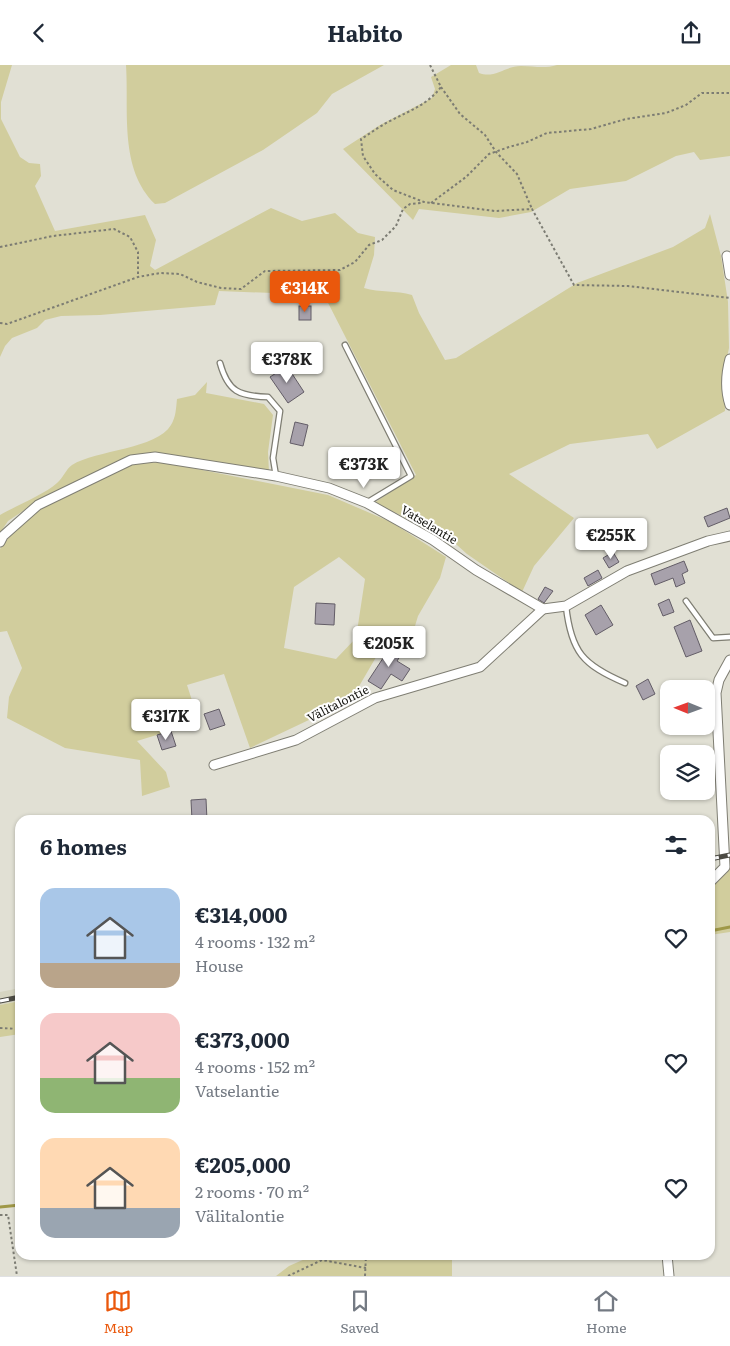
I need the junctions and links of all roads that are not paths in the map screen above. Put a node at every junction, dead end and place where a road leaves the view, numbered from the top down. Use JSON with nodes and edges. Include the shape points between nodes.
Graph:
{"nodes":[{"id":1,"x":727,"y":255,"type":"dead end"},
{"id":2,"x":730,"y":275,"type":"edge"},
{"id":3,"x":346,"y":345,"type":"dead end"},
{"id":4,"x":730,"y":359,"type":"edge"},
{"id":5,"x":220,"y":363,"type":"dead end"},
{"id":6,"x":730,"y":405,"type":"edge"},
{"id":7,"x":276,"y":476,"type":"junction"},
{"id":8,"x":367,"y":503,"type":"junction"},
{"id":9,"x":730,"y":536,"type":"edge"},
{"id":10,"x":0,"y":542,"type":"edge"},
{"id":11,"x":686,"y":601,"type":"dead end"},
{"id":12,"x":566,"y":605,"type":"junction"},
{"id":13,"x":543,"y":609,"type":"junction"},
{"id":14,"x":730,"y":637,"type":"edge"},
{"id":15,"x":730,"y":660,"type":"edge"},
{"id":16,"x":625,"y":683,"type":"dead end"},
{"id":17,"x":214,"y":765,"type":"dead end"},
{"id":18,"x":715,"y":877,"type":"edge"},
{"id":19,"x":667,"y":1260,"type":"edge"},
{"id":20,"x":669,"y":1276,"type":"edge"}],
"edges":[{"from":1,"to":2,"type":"street"},
{"from":3,"to":8,"type":"lane","via":[[411,476]]},
{"from":4,"to":6,"type":"street","via":[[727,397]]},
{"from":5,"to":7,"type":"lane","via":[[224,378],[233,389],[246,396],[268,397],[280,411],[273,458]]},
{"from":7,"to":8,"type":"street","name":"Vatselantie","via":[[329,488]]},
{"from":7,"to":10,"type":"street","name":"Vatselantie","via":[[155,457],[131,460],[38,505]]},
{"from":8,"to":13,"type":"street","name":"Vatselantie"},
{"from":9,"to":12,"type":"street","via":[[627,571]]},
{"from":11,"to":14,"type":"lane","via":[[713,638]]},
{"from":12,"to":13,"type":"street"},
{"from":12,"to":16,"type":"lane","via":[[568,627],[579,654],[601,673]]},
{"from":13,"to":17,"type":"street","name":"Välitalontie","via":[[480,667],[376,698],[296,740]]},
{"from":15,"to":18,"type":"street","via":[[716,693],[725,867]]},
{"from":19,"to":20,"type":"street"}]}
